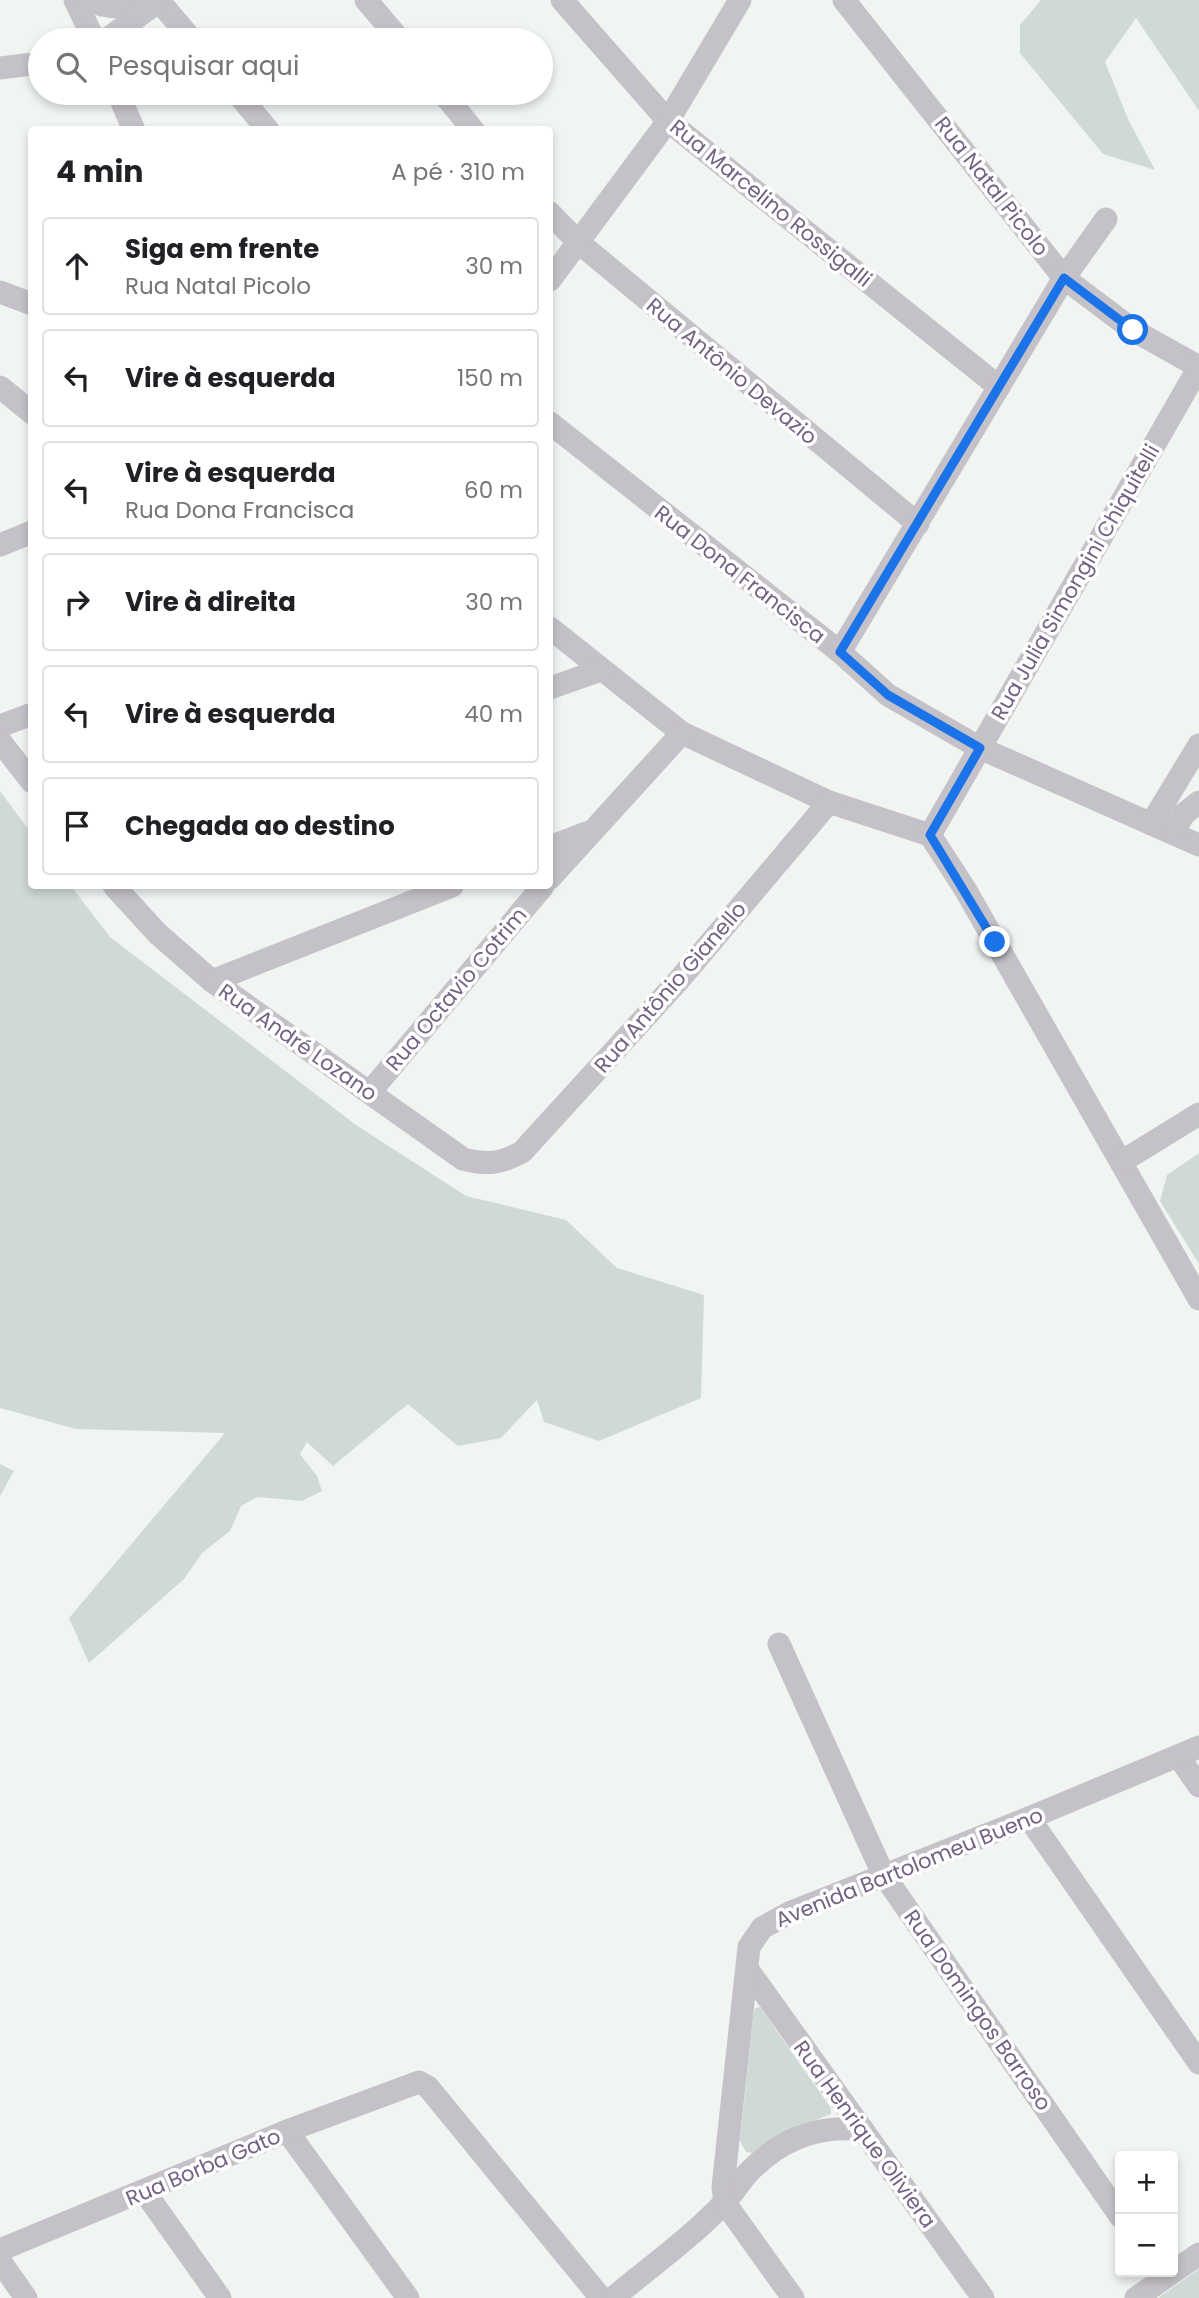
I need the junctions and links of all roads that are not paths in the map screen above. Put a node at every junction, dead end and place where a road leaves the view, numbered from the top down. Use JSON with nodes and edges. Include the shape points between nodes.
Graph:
{"nodes":[{"id":1,"x":75,"y":0,"type":"edge"},
{"id":2,"x":89,"y":0,"type":"edge"},
{"id":3,"x":160,"y":0,"type":"edge"},
{"id":4,"x":366,"y":0,"type":"edge"},
{"id":5,"x":562,"y":0,"type":"edge"},
{"id":6,"x":740,"y":0,"type":"edge"},
{"id":7,"x":844,"y":0,"type":"edge"},
{"id":8,"x":88,"y":28,"type":"edge"},
{"id":9,"x":122,"y":28,"type":"edge"},
{"id":10,"x":182,"y":28,"type":"edge"},
{"id":11,"x":390,"y":28,"type":"edge"},
{"id":12,"x":28,"y":64,"type":"edge"},
{"id":13,"x":0,"y":68,"type":"edge"},
{"id":14,"x":123,"y":105,"type":"edge"},
{"id":15,"x":247,"y":105,"type":"edge"},
{"id":16,"x":453,"y":105,"type":"edge"},
{"id":17,"x":668,"y":121,"type":"junction"},
{"id":18,"x":132,"y":126,"type":"edge"},
{"id":19,"x":265,"y":126,"type":"edge"},
{"id":20,"x":470,"y":126,"type":"edge"},
{"id":21,"x":553,"y":216,"type":"edge"},
{"id":22,"x":1106,"y":219,"type":"dead end"},
{"id":23,"x":578,"y":242,"type":"junction"},
{"id":24,"x":553,"y":276,"type":"edge"},
{"id":25,"x":1064,"y":278,"type":"junction"},
{"id":26,"x":0,"y":292,"type":"edge"},
{"id":27,"x":28,"y":302,"type":"edge"},
{"id":28,"x":1199,"y":367,"type":"edge"},
{"id":29,"x":0,"y":387,"type":"edge"},
{"id":30,"x":999,"y":387,"type":"junction"},
{"id":31,"x":28,"y":411,"type":"edge"},
{"id":32,"x":553,"y":426,"type":"edge"},
{"id":33,"x":918,"y":524,"type":"junction"},
{"id":34,"x":28,"y":534,"type":"edge"},
{"id":35,"x":0,"y":545,"type":"edge"},
{"id":36,"x":553,"y":630,"type":"edge"},
{"id":37,"x":840,"y":652,"type":"junction"},
{"id":38,"x":601,"y":670,"type":"junction"},
{"id":39,"x":553,"y":687,"type":"edge"},
{"id":40,"x":28,"y":716,"type":"edge"},
{"id":41,"x":0,"y":726,"type":"edge"},
{"id":42,"x":682,"y":733,"type":"junction"},
{"id":43,"x":0,"y":741,"type":"edge"},
{"id":44,"x":1199,"y":745,"type":"edge"},
{"id":45,"x":980,"y":748,"type":"junction"},
{"id":46,"x":28,"y":777,"type":"edge"},
{"id":47,"x":829,"y":802,"type":"junction"},
{"id":48,"x":1199,"y":802,"type":"edge"},
{"id":49,"x":1151,"y":824,"type":"junction"},
{"id":50,"x":587,"y":832,"type":"junction"},
{"id":51,"x":1173,"y":832,"type":"junction"},
{"id":52,"x":930,"y":835,"type":"junction"},
{"id":53,"x":1199,"y":845,"type":"edge"},
{"id":54,"x":553,"y":846,"type":"edge"},
{"id":55,"x":553,"y":874,"type":"edge"},
{"id":56,"x":117,"y":889,"type":"edge"},
{"id":57,"x":444,"y":889,"type":"edge"},
{"id":58,"x":540,"y":889,"type":"edge"},
{"id":59,"x":212,"y":981,"type":"junction"},
{"id":60,"x":370,"y":1092,"type":"junction"},
{"id":61,"x":1199,"y":1114,"type":"edge"},
{"id":62,"x":1121,"y":1162,"type":"junction"},
{"id":63,"x":503,"y":1163,"type":"joint"},
{"id":64,"x":1199,"y":1299,"type":"edge"},
{"id":65,"x":779,"y":1644,"type":"dead end"},
{"id":66,"x":1189,"y":1752,"type":"edge"},
{"id":67,"x":1199,"y":1786,"type":"edge"},
{"id":68,"x":1029,"y":1818,"type":"junction"},
{"id":69,"x":883,"y":1874,"type":"junction"},
{"id":70,"x":748,"y":1970,"type":"junction"},
{"id":71,"x":1199,"y":2063,"type":"edge"},
{"id":72,"x":863,"y":2130,"type":"junction"},
{"id":73,"x":287,"y":2132,"type":"junction"},
{"id":74,"x":144,"y":2191,"type":"junction"},
{"id":75,"x":725,"y":2203,"type":"junction"},
{"id":76,"x":1119,"y":2214,"type":"edge"},
{"id":77,"x":0,"y":2250,"type":"edge"},
{"id":78,"x":1199,"y":2254,"type":"edge"},
{"id":79,"x":0,"y":2261,"type":"edge"},
{"id":80,"x":1178,"y":2266,"type":"edge"},
{"id":81,"x":1159,"y":2277,"type":"edge"},
{"id":82,"x":26,"y":2298,"type":"edge"},
{"id":83,"x":219,"y":2298,"type":"edge"},
{"id":84,"x":408,"y":2298,"type":"edge"},
{"id":85,"x":601,"y":2298,"type":"edge"},
{"id":86,"x":614,"y":2298,"type":"edge"},
{"id":87,"x":793,"y":2298,"type":"edge"},
{"id":88,"x":983,"y":2298,"type":"edge"},
{"id":89,"x":1136,"y":2298,"type":"edge"}],
"edges":[{"from":1,"to":8,"type":"street"},
{"from":2,"to":3,"type":"street","via":[[123,8]]},
{"from":3,"to":9,"type":"street"},
{"from":3,"to":10,"type":"street"},
{"from":4,"to":11,"type":"street"},
{"from":5,"to":17,"type":"street","name":"Rua Marcelino Rossigalli"},
{"from":6,"to":17,"type":"street"},
{"from":7,"to":25,"type":"street","name":"Rua Natal Picolo"},
{"from":12,"to":13,"type":"street"},
{"from":14,"to":18,"type":"street"},
{"from":15,"to":19,"type":"street"},
{"from":16,"to":20,"type":"street"},
{"from":17,"to":23,"type":"street"},
{"from":17,"to":30,"type":"street","name":"Rua Marcelino Rossigalli"},
{"from":21,"to":23,"type":"street","name":"Rua Antônio Devazio"},
{"from":22,"to":25,"type":"street"},
{"from":23,"to":24,"type":"street"},
{"from":23,"to":33,"type":"street","name":"Rua Antônio Devazio"},
{"from":25,"to":28,"type":"street","name":"Rua Natal Picolo","via":[[1133,330]]},
{"from":25,"to":30,"type":"street"},
{"from":26,"to":27,"type":"street"},
{"from":28,"to":45,"type":"street","name":"Rua Julia Simongini Chiquitelli"},
{"from":29,"to":31,"type":"street"},
{"from":30,"to":33,"type":"street"},
{"from":32,"to":37,"type":"street","name":"Rua Dona Francisca"},
{"from":33,"to":37,"type":"street"},
{"from":34,"to":35,"type":"street"},
{"from":36,"to":38,"type":"street"},
{"from":37,"to":45,"type":"street","name":"Rua Dona Francisca","via":[[888,695]]},
{"from":38,"to":39,"type":"street"},
{"from":38,"to":42,"type":"street"},
{"from":40,"to":41,"type":"street"},
{"from":42,"to":47,"type":"street"},
{"from":42,"to":50,"type":"street"},
{"from":43,"to":46,"type":"street"},
{"from":44,"to":49,"type":"street"},
{"from":45,"to":49,"type":"street","name":"Rua Dona Francisca"},
{"from":45,"to":52,"type":"street","name":"Rua Julia Simongini Chiquitelli"},
{"from":47,"to":52,"type":"street"},
{"from":47,"to":63,"type":"street","name":"Rua Antônio Gianello","via":[[679,980],[522,1152]]},
{"from":48,"to":51,"type":"street"},
{"from":49,"to":51,"type":"street","name":"Rua Dona Francisca"},
{"from":50,"to":54,"type":"street"},
{"from":50,"to":55,"type":"street"},
{"from":51,"to":53,"type":"street","name":"Rua Dona Francisca"},
{"from":52,"to":62,"type":"street"},
{"from":56,"to":59,"type":"street","name":"Rua André Lozano","via":[[158,934]]},
{"from":57,"to":59,"type":"street"},
{"from":58,"to":60,"type":"street","name":"Rua Octavio Cotrim"},
{"from":59,"to":60,"type":"street","name":"Rua André Lozano"},
{"from":60,"to":63,"type":"street","name":"Rua André Lozano","via":[[463,1159]]},
{"from":61,"to":62,"type":"street"},
{"from":62,"to":64,"type":"street"},
{"from":65,"to":69,"type":"street","name":"Rua Domingos Barroso"},
{"from":66,"to":67,"type":"street"},
{"from":66,"to":68,"type":"street","name":"Avenida Bartolomeu Bueno"},
{"from":68,"to":69,"type":"street","name":"Avenida Bartolomeu Bueno"},
{"from":68,"to":71,"type":"street"},
{"from":69,"to":70,"type":"street","name":"Avenida Bartolomeu Bueno","via":[[762,1928],[749,1947]]},
{"from":69,"to":76,"type":"street","name":"Rua Domingos Barroso"},
{"from":70,"to":72,"type":"street","name":"Rua Henrique Oliviera"},
{"from":70,"to":75,"type":"street","name":"Avenida Bartolomeu Bueno","via":[[730,2105]]},
{"from":72,"to":75,"type":"street","via":[[838,2126],[788,2141],[746,2175]]},
{"from":72,"to":88,"type":"street","name":"Rua Henrique Oliviera"},
{"from":73,"to":74,"type":"street","name":"Rua Borba Gato"},
{"from":73,"to":84,"type":"street"},
{"from":73,"to":85,"type":"street","name":"Rua Borba Gato","via":[[419,2082],[428,2087]]},
{"from":74,"to":77,"type":"street","name":"Rua Borba Gato"},
{"from":74,"to":83,"type":"street"},
{"from":75,"to":86,"type":"street"},
{"from":75,"to":87,"type":"street"},
{"from":78,"to":80,"type":"street"},
{"from":79,"to":82,"type":"street"},
{"from":81,"to":89,"type":"street"}]}
